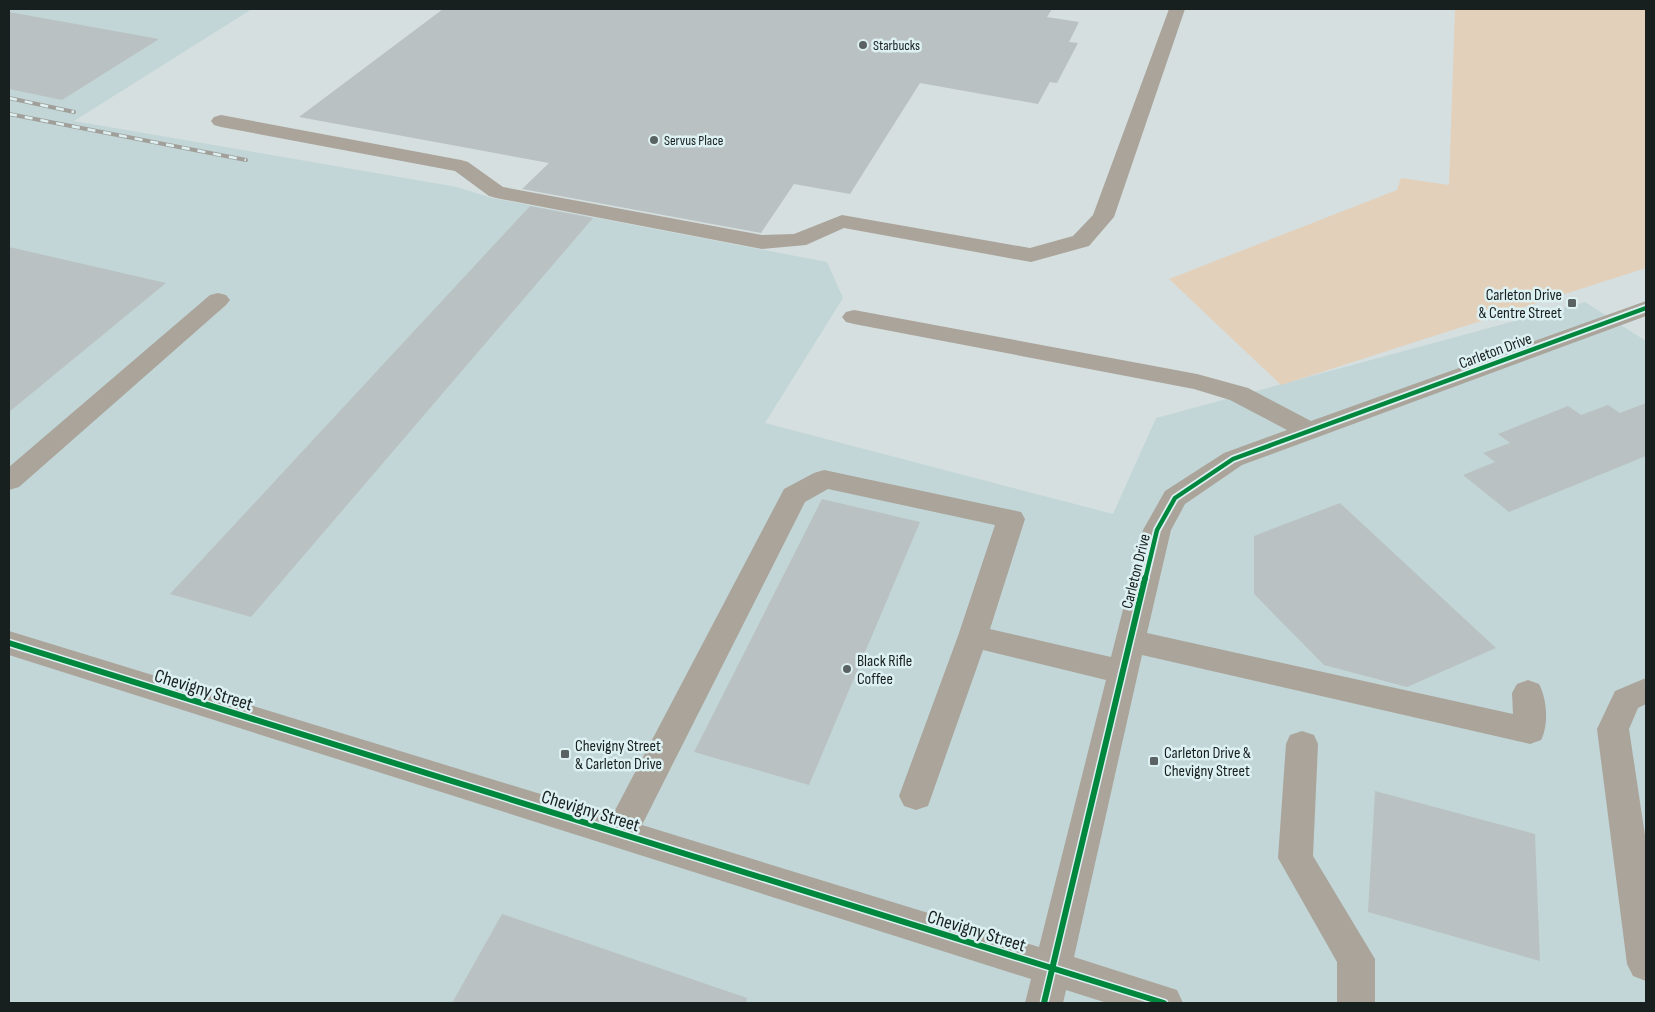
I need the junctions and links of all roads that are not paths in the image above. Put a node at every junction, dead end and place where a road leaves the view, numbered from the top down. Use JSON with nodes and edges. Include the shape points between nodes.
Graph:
{"nodes":[{"id":1,"x":1177,"y":9,"type":"edge"},
{"id":2,"x":220,"y":121,"type":"dead end"},
{"id":3,"x":218,"y":300,"type":"dead end"},
{"id":4,"x":1646,"y":308,"type":"edge"},
{"id":5,"x":854,"y":317,"type":"dead end"},
{"id":6,"x":1309,"y":431,"type":"junction"},
{"id":7,"x":13,"y":472,"type":"edge"},
{"id":8,"x":973,"y":636,"type":"junction"},
{"id":9,"x":1131,"y":641,"type":"junction"},
{"id":10,"x":9,"y":643,"type":"edge"},
{"id":11,"x":1123,"y":672,"type":"junction"},
{"id":12,"x":1646,"y":690,"type":"edge"},
{"id":13,"x":1528,"y":693,"type":"dead end"},
{"id":14,"x":1302,"y":744,"type":"dead end"},
{"id":15,"x":916,"y":796,"type":"dead end"},
{"id":16,"x":620,"y":834,"type":"junction"},
{"id":17,"x":1646,"y":964,"type":"edge"},
{"id":18,"x":1048,"y":986,"type":"edge"},
{"id":19,"x":1164,"y":1003,"type":"edge"},
{"id":20,"x":1356,"y":1003,"type":"edge"}],
"edges":[{"from":1,"to":2,"type":"street","via":[[1104,217],[1081,240],[1031,255],[842,221],[798,240],[762,242],[496,192],[461,166]]},
{"from":3,"to":7,"type":"street"},
{"from":4,"to":6,"type":"street","name":"Carleton Drive"},
{"from":5,"to":6,"type":"street","via":[[1197,382],[1239,394]]},
{"from":6,"to":9,"type":"street","name":"Carleton Drive","via":[[1233,459],[1175,498],[1157,530]]},
{"from":8,"to":11,"type":"street"},
{"from":8,"to":15,"type":"street"},
{"from":8,"to":16,"type":"street","via":[[1011,519],[824,479],[794,496]]},
{"from":9,"to":11,"type":"street","name":"Carleton Drive"},
{"from":9,"to":13,"type":"street","via":[[1530,731]]},
{"from":10,"to":16,"type":"street","name":"Chevigny Street"},
{"from":11,"to":18,"type":"street","name":"Carleton Drive"},
{"from":12,"to":17,"type":"street","via":[[1626,700],[1613,729]]},
{"from":14,"to":20,"type":"street","via":[[1295,858],[1356,959]]},
{"from":16,"to":18,"type":"street","name":"Chevigny Street"},
{"from":18,"to":19,"type":"street","name":"Chevigny Street"}]}
